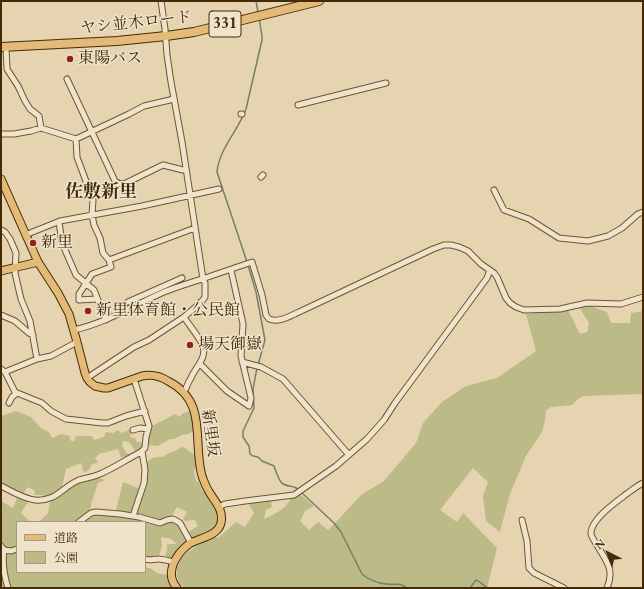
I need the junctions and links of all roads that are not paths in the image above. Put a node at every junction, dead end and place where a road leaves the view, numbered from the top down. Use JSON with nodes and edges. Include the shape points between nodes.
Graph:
{"nodes":[{"id":1,"x":161,"y":1,"type":"edge"},
{"id":2,"x":319,"y":1,"type":"edge"},
{"id":3,"x":166,"y":36,"type":"junction"},
{"id":4,"x":4,"y":47,"type":"edge"},
{"id":5,"x":67,"y":79,"type":"dead end"},
{"id":6,"x":386,"y":83,"type":"dead end"},
{"id":7,"x":174,"y":98,"type":"junction"},
{"id":8,"x":298,"y":105,"type":"dead end"},
{"id":9,"x":41,"y":128,"type":"junction"},
{"id":10,"x":91,"y":131,"type":"junction"},
{"id":11,"x":1,"y":134,"type":"edge"},
{"id":12,"x":76,"y":139,"type":"junction"},
{"id":13,"x":186,"y":169,"type":"junction"},
{"id":14,"x":1,"y":179,"type":"edge"},
{"id":15,"x":219,"y":189,"type":"dead end"},
{"id":16,"x":494,"y":190,"type":"dead end"},
{"id":17,"x":190,"y":196,"type":"junction"},
{"id":18,"x":643,"y":212,"type":"edge"},
{"id":19,"x":92,"y":215,"type":"junction"},
{"id":20,"x":59,"y":222,"type":"junction"},
{"id":21,"x":195,"y":228,"type":"junction"},
{"id":22,"x":1,"y":230,"type":"edge"},
{"id":23,"x":25,"y":235,"type":"junction"},
{"id":24,"x":109,"y":260,"type":"junction"},
{"id":25,"x":38,"y":262,"type":"junction"},
{"id":26,"x":15,"y":268,"type":"junction"},
{"id":27,"x":231,"y":270,"type":"junction"},
{"id":28,"x":490,"y":270,"type":"junction"},
{"id":29,"x":1,"y":271,"type":"edge"},
{"id":30,"x":182,"y":278,"type":"dead end"},
{"id":31,"x":203,"y":279,"type":"junction"},
{"id":32,"x":86,"y":284,"type":"junction"},
{"id":33,"x":141,"y":296,"type":"junction"},
{"id":34,"x":643,"y":297,"type":"edge"},
{"id":35,"x":97,"y":298,"type":"junction"},
{"id":36,"x":148,"y":300,"type":"junction"},
{"id":37,"x":128,"y":302,"type":"dead end"},
{"id":38,"x":1,"y":315,"type":"edge"},
{"id":39,"x":184,"y":317,"type":"junction"},
{"id":40,"x":106,"y":320,"type":"junction"},
{"id":41,"x":74,"y":330,"type":"junction"},
{"id":42,"x":33,"y":335,"type":"junction"},
{"id":43,"x":77,"y":342,"type":"junction"},
{"id":44,"x":37,"y":359,"type":"junction"},
{"id":45,"x":242,"y":362,"type":"junction"},
{"id":46,"x":200,"y":364,"type":"junction"},
{"id":47,"x":3,"y":371,"type":"edge"},
{"id":48,"x":87,"y":378,"type":"junction"},
{"id":49,"x":134,"y":379,"type":"junction"},
{"id":50,"x":184,"y":392,"type":"junction"},
{"id":51,"x":17,"y":393,"type":"junction"},
{"id":52,"x":9,"y":403,"type":"dead end"},
{"id":53,"x":145,"y":411,"type":"junction"},
{"id":54,"x":148,"y":429,"type":"junction"},
{"id":55,"x":133,"y":430,"type":"dead end"},
{"id":56,"x":142,"y":451,"type":"junction"},
{"id":57,"x":349,"y":455,"type":"junction"},
{"id":58,"x":643,"y":483,"type":"edge"},
{"id":59,"x":1,"y":486,"type":"edge"},
{"id":60,"x":219,"y":506,"type":"junction"},
{"id":61,"x":134,"y":516,"type":"junction"},
{"id":62,"x":522,"y":520,"type":"dead end"},
{"id":63,"x":80,"y":521,"type":"edge"},
{"id":64,"x":191,"y":543,"type":"junction"},
{"id":65,"x":3,"y":548,"type":"edge"},
{"id":66,"x":16,"y":549,"type":"edge"},
{"id":67,"x":146,"y":559,"type":"edge"},
{"id":68,"x":174,"y":562,"type":"junction"},
{"id":69,"x":8,"y":588,"type":"edge"},
{"id":70,"x":177,"y":588,"type":"edge"},
{"id":71,"x":564,"y":588,"type":"edge"},
{"id":72,"x":607,"y":588,"type":"edge"}],
"edges":[{"from":1,"to":3,"type":"street"},
{"from":2,"to":3,"type":"highway","name":"ヤシ並木ロード","number":"331","via":[[194,32]]},
{"from":3,"to":4,"type":"highway","name":"ヤシ並木ロード","number":"331"},
{"from":3,"to":7,"type":"street"},
{"from":4,"to":9,"type":"street","via":[[7,69],[30,109],[39,116]]},
{"from":5,"to":10,"type":"street"},
{"from":6,"to":8,"type":"street"},
{"from":7,"to":10,"type":"street","via":[[144,106]]},
{"from":7,"to":13,"type":"street"},
{"from":9,"to":11,"type":"street"},
{"from":9,"to":12,"type":"street"},
{"from":10,"to":12,"type":"street"},
{"from":10,"to":13,"type":"street","via":[[115,181],[120,184],[163,165]]},
{"from":12,"to":19,"type":"street","via":[[77,157],[93,200]]},
{"from":13,"to":17,"type":"street"},
{"from":14,"to":23,"type":"main road"},
{"from":15,"to":17,"type":"street"},
{"from":16,"to":18,"type":"street","via":[[504,210],[529,218],[559,238],[588,241],[608,236]]},
{"from":17,"to":19,"type":"street"},
{"from":17,"to":21,"type":"street"},
{"from":19,"to":20,"type":"street"},
{"from":19,"to":24,"type":"street","via":[[103,253]]},
{"from":20,"to":23,"type":"street"},
{"from":20,"to":32,"type":"street","via":[[62,243],[76,275]]},
{"from":21,"to":24,"type":"street"},
{"from":21,"to":31,"type":"street"},
{"from":22,"to":26,"type":"street","via":[[10,239],[16,253]]},
{"from":23,"to":25,"type":"main road"},
{"from":24,"to":32,"type":"street","via":[[111,267],[92,274]]},
{"from":25,"to":26,"type":"main road"},
{"from":25,"to":41,"type":"main road","via":[[58,293]]},
{"from":26,"to":29,"type":"main road"},
{"from":26,"to":42,"type":"street","via":[[21,299]]},
{"from":27,"to":28,"type":"street","via":[[252,262],[266,315],[276,321],[438,247],[451,245],[466,249]]},
{"from":27,"to":31,"type":"street"},
{"from":27,"to":45,"type":"street","via":[[243,324]]},
{"from":28,"to":34,"type":"street","via":[[497,277],[508,301],[524,310],[560,309],[587,303],[621,304]]},
{"from":28,"to":57,"type":"street","via":[[487,278],[384,420]]},
{"from":30,"to":33,"type":"street"},
{"from":31,"to":36,"type":"street"},
{"from":31,"to":39,"type":"street","via":[[205,297]]},
{"from":32,"to":35,"type":"street","via":[[94,290]]},
{"from":32,"to":35,"type":"street","via":[[79,294],[79,300]]},
{"from":33,"to":36,"type":"street"},
{"from":33,"to":37,"type":"street"},
{"from":35,"to":40,"type":"street"},
{"from":36,"to":40,"type":"street"},
{"from":38,"to":42,"type":"street","via":[[15,321]]},
{"from":39,"to":46,"type":"street","via":[[203,347]]},
{"from":39,"to":48,"type":"street"},
{"from":40,"to":41,"type":"street"},
{"from":41,"to":43,"type":"main road"},
{"from":42,"to":44,"type":"street"},
{"from":43,"to":44,"type":"street","via":[[52,356]]},
{"from":43,"to":48,"type":"main road"},
{"from":44,"to":47,"type":"street"},
{"from":45,"to":46,"type":"street","via":[[251,398],[249,406],[227,391]]},
{"from":45,"to":57,"type":"street","via":[[258,366],[283,379]]},
{"from":46,"to":50,"type":"street"},
{"from":47,"to":51,"type":"street"},
{"from":48,"to":49,"type":"main road","name":"新里坂","via":[[95,386],[104,388]]},
{"from":49,"to":50,"type":"main road","name":"新里坂","via":[[146,375],[162,378]]},
{"from":49,"to":53,"type":"street"},
{"from":50,"to":60,"type":"main road","name":"新里坂","via":[[196,418],[202,476]]},
{"from":51,"to":52,"type":"street"},
{"from":51,"to":53,"type":"street","via":[[38,401],[51,412],[72,420],[108,423]]},
{"from":53,"to":54,"type":"street"},
{"from":54,"to":55,"type":"street"},
{"from":54,"to":56,"type":"street","via":[[145,448]]},
{"from":56,"to":59,"type":"street","via":[[99,474],[79,480],[49,499],[35,500]]},
{"from":56,"to":61,"type":"street","via":[[144,482]]},
{"from":57,"to":60,"type":"street","via":[[294,495]]},
{"from":58,"to":72,"type":"street","via":[[605,510],[592,527],[593,540],[609,565],[611,574]]},
{"from":60,"to":64,"type":"main road","via":[[222,521],[218,529]]},
{"from":61,"to":63,"type":"street","via":[[96,512]]},
{"from":61,"to":64,"type":"street","via":[[160,523],[173,519],[180,523]]},
{"from":62,"to":71,"type":"street","via":[[529,568],[534,574]]},
{"from":64,"to":68,"type":"main road"},
{"from":65,"to":66,"type":"street","via":[[11,551]]},
{"from":65,"to":69,"type":"street","via":[[4,574]]},
{"from":67,"to":68,"type":"street"},
{"from":68,"to":70,"type":"main road","via":[[171,576]]}]}
